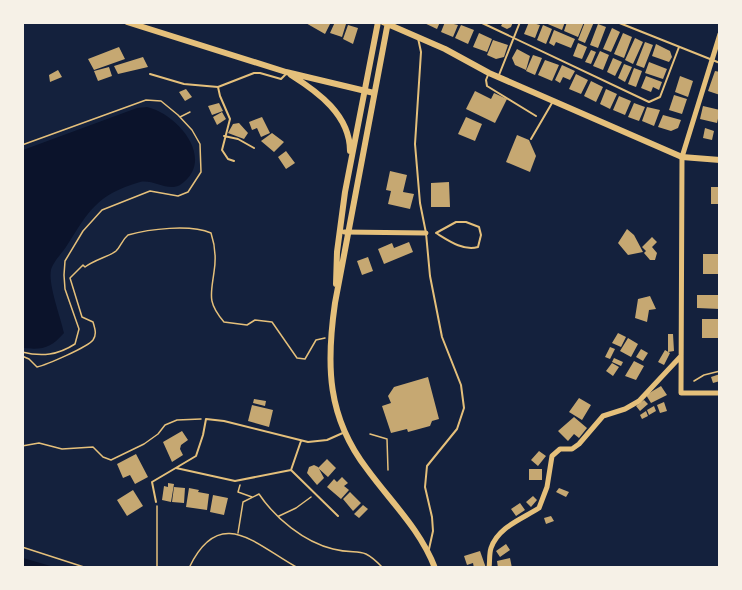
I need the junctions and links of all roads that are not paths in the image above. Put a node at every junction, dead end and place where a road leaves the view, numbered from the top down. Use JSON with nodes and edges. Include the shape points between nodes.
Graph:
{"nodes":[{"id":1,"x":127,"y":22,"type":"edge"},
{"id":2,"x":378,"y":22,"type":"edge"},
{"id":3,"x":480,"y":22,"type":"edge"},
{"id":4,"x":520,"y":22,"type":"edge"},
{"id":5,"x":617,"y":22,"type":"edge"},
{"id":6,"x":386,"y":23,"type":"edge"},
{"id":7,"x":720,"y":34,"type":"edge"},
{"id":8,"x":418,"y":37,"type":"junction"},
{"id":9,"x":514,"y":39,"type":"junction"},
{"id":10,"x":679,"y":47,"type":"junction"},
{"id":11,"x":712,"y":60,"type":"junction"},
{"id":12,"x":720,"y":63,"type":"edge"},
{"id":13,"x":286,"y":72,"type":"junction"},
{"id":14,"x":489,"y":73,"type":"junction"},
{"id":15,"x":150,"y":74,"type":"dead end"},
{"id":16,"x":498,"y":77,"type":"junction"},
{"id":17,"x":218,"y":87,"type":"junction"},
{"id":18,"x":364,"y":90,"type":"junction"},
{"id":19,"x":374,"y":93,"type":"junction"},
{"id":20,"x":553,"y":101,"type":"junction"},
{"id":21,"x":536,"y":116,"type":"dead end"},
{"id":22,"x":224,"y":136,"type":"junction"},
{"id":23,"x":531,"y":139,"type":"dead end"},
{"id":24,"x":254,"y":148,"type":"dead end"},
{"id":25,"x":682,"y":157,"type":"junction"},
{"id":26,"x":720,"y":160,"type":"edge"},
{"id":27,"x":234,"y":161,"type":"dead end"},
{"id":28,"x":350,"y":164,"type":"junction"},
{"id":29,"x":339,"y":231,"type":"junction"},
{"id":30,"x":426,"y":232,"type":"junction"},
{"id":31,"x":348,"y":233,"type":"junction"},
{"id":32,"x":436,"y":233,"type":"joint"},
{"id":33,"x":335,"y":303,"type":"junction"},
{"id":34,"x":681,"y":356,"type":"junction"},
{"id":35,"x":720,"y":393,"type":"edge"},
{"id":36,"x":345,"y":432,"type":"junction"},
{"id":37,"x":301,"y":441,"type":"junction"},
{"id":38,"x":176,"y":468,"type":"junction"},
{"id":39,"x":291,"y":470,"type":"junction"},
{"id":40,"x":156,"y":502,"type":"road end"},
{"id":41,"x":338,"y":516,"type":"dead end"},
{"id":42,"x":429,"y":552,"type":"junction"},
{"id":43,"x":435,"y":567,"type":"edge"},
{"id":44,"x":489,"y":567,"type":"edge"}],
"edges":[{"from":1,"to":13,"type":"street"},
{"from":2,"to":18,"type":"street"},
{"from":3,"to":9,"type":"lane"},
{"from":4,"to":9,"type":"lane"},
{"from":5,"to":10,"type":"lane"},
{"from":6,"to":8,"type":"street"},
{"from":6,"to":19,"type":"street"},
{"from":7,"to":11,"type":"street"},
{"from":8,"to":14,"type":"street"},
{"from":8,"to":30,"type":"lane","via":[[421,52],[415,144]]},
{"from":9,"to":10,"type":"lane","via":[[649,102],[660,97]]},
{"from":9,"to":16,"type":"lane"},
{"from":10,"to":11,"type":"lane"},
{"from":11,"to":12,"type":"lane"},
{"from":11,"to":25,"type":"street"},
{"from":13,"to":17,"type":"lane","via":[[281,79],[254,73]]},
{"from":13,"to":18,"type":"street"},
{"from":13,"to":28,"type":"street","via":[[329,103],[348,137]]},
{"from":14,"to":16,"type":"street"},
{"from":14,"to":21,"type":"lane","via":[[487,86]]},
{"from":15,"to":17,"type":"lane","via":[[184,84]]},
{"from":16,"to":20,"type":"street"},
{"from":17,"to":22,"type":"lane","via":[[230,119]]},
{"from":18,"to":19,"type":"street"},
{"from":18,"to":28,"type":"street"},
{"from":19,"to":31,"type":"street"},
{"from":20,"to":23,"type":"lane"},
{"from":20,"to":25,"type":"street"},
{"from":22,"to":24,"type":"lane"},
{"from":22,"to":27,"type":"lane","via":[[222,150]]},
{"from":25,"to":26,"type":"street"},
{"from":25,"to":34,"type":"street"},
{"from":28,"to":29,"type":"street"},
{"from":29,"to":31,"type":"street"},
{"from":29,"to":33,"type":"street"},
{"from":30,"to":31,"type":"street"},
{"from":30,"to":42,"type":"lane","via":[[442,337],[461,386],[464,408],[457,429],[427,466],[425,487],[433,524]]},
{"from":31,"to":33,"type":"street"},
{"from":32,"to":32,"type":"lane","via":[[470,249],[478,247],[481,235],[478,227],[466,222],[456,222]]},
{"from":33,"to":36,"type":"street","via":[[329,356],[331,383]]},
{"from":34,"to":35,"type":"street","via":[[681,393]]},
{"from":34,"to":44,"type":"street","via":[[639,401],[603,416],[579,444],[572,449],[560,449],[552,456],[539,508],[500,532],[491,548]]},
{"from":36,"to":37,"type":"lane","via":[[316,442]]},
{"from":36,"to":42,"type":"street","via":[[366,468]]},
{"from":37,"to":38,"type":"lane","via":[[206,419],[196,456]]},
{"from":37,"to":39,"type":"lane"},
{"from":38,"to":39,"type":"lane","via":[[235,481]]},
{"from":38,"to":40,"type":"lane","via":[[152,482]]},
{"from":39,"to":41,"type":"lane"},
{"from":42,"to":43,"type":"street"}]}
